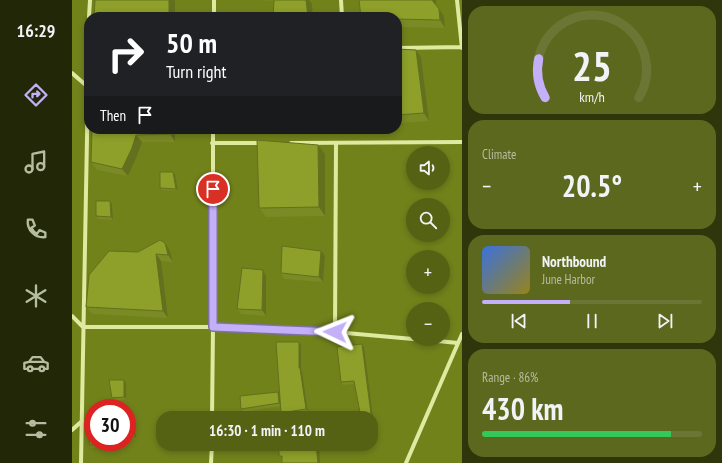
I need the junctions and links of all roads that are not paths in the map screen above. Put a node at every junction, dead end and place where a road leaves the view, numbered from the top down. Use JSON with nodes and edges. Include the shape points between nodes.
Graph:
{"nodes":[{"id":1,"x":90,"y":0,"type":"edge"},
{"id":2,"x":214,"y":0,"type":"edge"},
{"id":3,"x":341,"y":0,"type":"edge"},
{"id":4,"x":457,"y":0,"type":"edge"},
{"id":5,"x":89,"y":12,"type":"edge"},
{"id":6,"x":214,"y":12,"type":"edge"},
{"id":7,"x":342,"y":12,"type":"edge"},
{"id":8,"x":402,"y":48,"type":"edge"},
{"id":9,"x":462,"y":48,"type":"edge"},
{"id":10,"x":72,"y":73,"type":"edge"},
{"id":11,"x":84,"y":84,"type":"edge"},
{"id":12,"x":87,"y":134,"type":"edge"},
{"id":13,"x":213,"y":134,"type":"edge"},
{"id":14,"x":336,"y":142,"type":"junction"},
{"id":15,"x":462,"y":142,"type":"edge"},
{"id":16,"x":266,"y":143,"type":"edge"},
{"id":17,"x":282,"y":143,"type":"edge"},
{"id":18,"x":212,"y":144,"type":"junction"},
{"id":19,"x":72,"y":316,"type":"edge"},
{"id":20,"x":83,"y":327,"type":"junction"},
{"id":21,"x":213,"y":327,"type":"junction"},
{"id":22,"x":335,"y":332,"type":"junction"},
{"id":23,"x":462,"y":334,"type":"edge"},
{"id":24,"x":406,"y":338,"type":"edge"},
{"id":25,"x":450,"y":342,"type":"edge"},
{"id":26,"x":458,"y":343,"type":"junction"},
{"id":27,"x":212,"y":411,"type":"edge"},
{"id":28,"x":82,"y":421,"type":"junction"},
{"id":29,"x":72,"y":430,"type":"edge"},
{"id":30,"x":212,"y":451,"type":"edge"},
{"id":31,"x":82,"y":463,"type":"edge"},
{"id":32,"x":211,"y":463,"type":"edge"},
{"id":33,"x":406,"y":463,"type":"edge"}],
"edges":[{"from":1,"to":5,"type":"street"},
{"from":2,"to":6,"type":"street"},
{"from":3,"to":7,"type":"street"},
{"from":4,"to":9,"type":"street"},
{"from":8,"to":9,"type":"street"},
{"from":10,"to":11,"type":"street"},
{"from":12,"to":20,"type":"street"},
{"from":13,"to":18,"type":"street"},
{"from":14,"to":15,"type":"street"},
{"from":14,"to":17,"type":"street"},
{"from":14,"to":22,"type":"street"},
{"from":16,"to":18,"type":"street"},
{"from":18,"to":21,"type":"street"},
{"from":19,"to":20,"type":"street"},
{"from":20,"to":21,"type":"street"},
{"from":20,"to":28,"type":"street"},
{"from":21,"to":22,"type":"street"},
{"from":21,"to":27,"type":"street"},
{"from":22,"to":24,"type":"street"},
{"from":23,"to":26,"type":"street"},
{"from":25,"to":26,"type":"street"},
{"from":26,"to":33,"type":"street"},
{"from":28,"to":29,"type":"street"},
{"from":28,"to":31,"type":"street"},
{"from":30,"to":32,"type":"street"}]}
